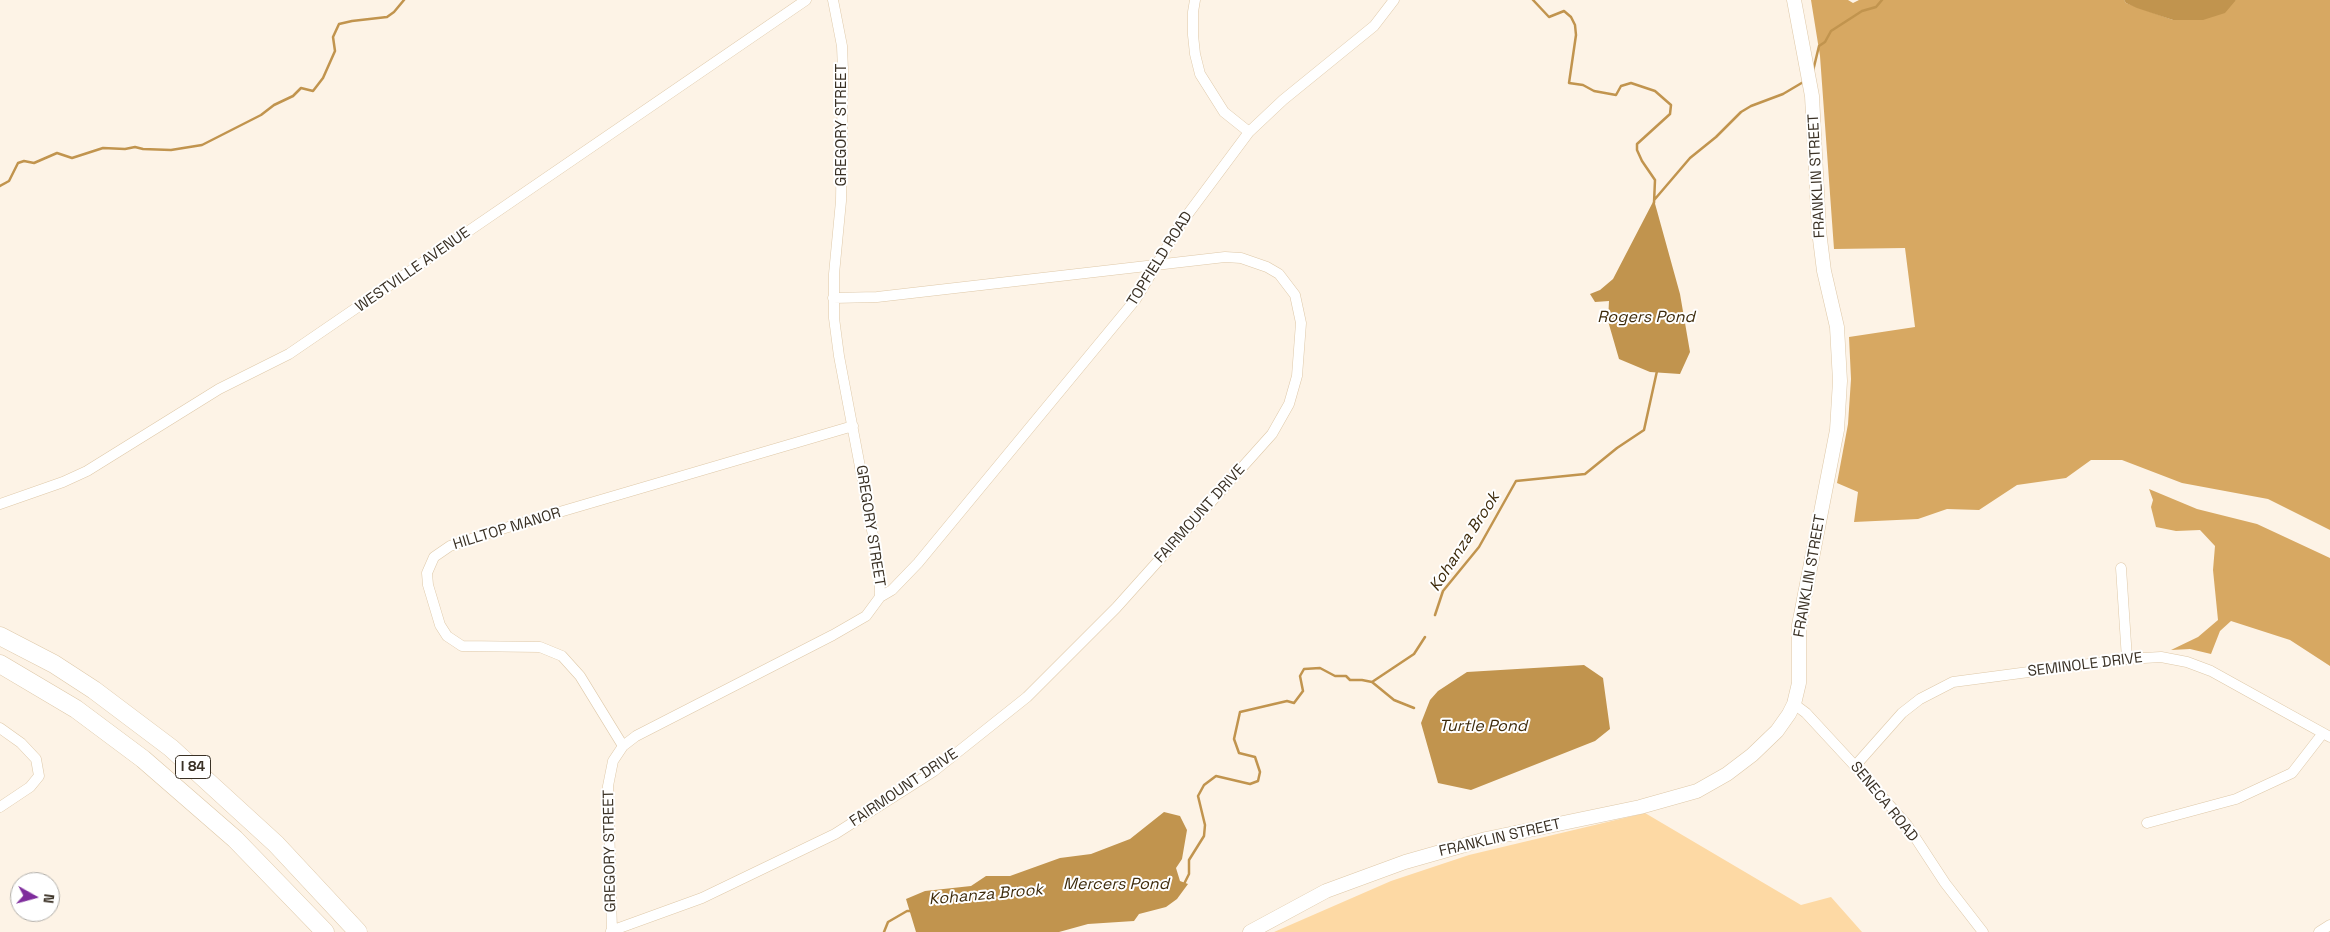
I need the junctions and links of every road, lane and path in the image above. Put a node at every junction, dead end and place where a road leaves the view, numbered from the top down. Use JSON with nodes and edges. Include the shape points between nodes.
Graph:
{"nodes":[{"id":1,"x":806,"y":0,"type":"edge"},
{"id":2,"x":833,"y":0,"type":"edge"},
{"id":3,"x":1195,"y":0,"type":"edge"},
{"id":4,"x":1394,"y":0,"type":"edge"},
{"id":5,"x":1794,"y":0,"type":"edge"},
{"id":6,"x":1249,"y":132,"type":"junction"},
{"id":7,"x":1156,"y":266,"type":"junction"},
{"id":8,"x":833,"y":298,"type":"junction"},
{"id":9,"x":853,"y":426,"type":"junction"},
{"id":10,"x":0,"y":504,"type":"edge"},
{"id":11,"x":2121,"y":568,"type":"dead end"},
{"id":12,"x":880,"y":597,"type":"junction"},
{"id":13,"x":0,"y":636,"type":"edge"},
{"id":14,"x":2127,"y":659,"type":"junction"},
{"id":15,"x":0,"y":664,"type":"edge"},
{"id":16,"x":1794,"y":704,"type":"junction"},
{"id":17,"x":0,"y":728,"type":"edge"},
{"id":18,"x":2326,"y":735,"type":"edge"},
{"id":19,"x":623,"y":746,"type":"junction"},
{"id":20,"x":1856,"y":766,"type":"junction"},
{"id":21,"x":0,"y":806,"type":"edge"},
{"id":22,"x":2147,"y":823,"type":"dead end"},
{"id":23,"x":2330,"y":924,"type":"edge"},
{"id":24,"x":611,"y":931,"type":"edge"},
{"id":25,"x":325,"y":932,"type":"edge"},
{"id":26,"x":358,"y":932,"type":"edge"},
{"id":27,"x":1250,"y":932,"type":"edge"},
{"id":28,"x":1983,"y":932,"type":"edge"},
{"id":29,"x":2319,"y":932,"type":"edge"}],
"edges":[{"from":1,"to":10,"type":"street","name":"WESTVILLE AVENUE","via":[[289,354],[219,390],[87,471]]},
{"from":2,"to":8,"type":"street","name":"GREGORY STREET","via":[[842,46],[843,81],[841,201]]},
{"from":3,"to":6,"type":"street","via":[[1192,35],[1200,74],[1224,112]]},
{"from":4,"to":6,"type":"street","name":"TOPFIELD ROAD","via":[[1374,26]]},
{"from":5,"to":16,"type":"main road","name":"FRANKLIN STREET","via":[[1812,96],[1819,232],[1836,327],[1840,381],[1836,430],[1799,625],[1799,683]]},
{"from":6,"to":7,"type":"street","name":"TOPFIELD ROAD","via":[[1182,222]]},
{"from":7,"to":8,"type":"street","name":"FAIRMOUNT DRIVE","via":[[877,298]]},
{"from":7,"to":12,"type":"street","name":"TOPFIELD ROAD","via":[[1136,299],[918,563],[892,590]]},
{"from":7,"to":24,"type":"street","name":"FAIRMOUNT DRIVE","via":[[1241,258],[1267,267],[1288,283],[1299,306],[1301,341],[1297,376],[1289,404],[1272,434],[1083,642],[1027,697],[934,770],[836,834],[702,898]]},
{"from":8,"to":9,"type":"street","name":"GREGORY STREET","via":[[839,356]]},
{"from":9,"to":12,"type":"street","name":"GREGORY STREET","via":[[879,567]]},
{"from":9,"to":19,"type":"street","name":"HILLTOP MANOR","via":[[496,531],[450,546],[434,557],[427,573],[428,585],[440,625],[447,636],[462,646],[540,647],[562,656],[580,676]]},
{"from":11,"to":14,"type":"street"},
{"from":12,"to":19,"type":"street","name":"GREGORY STREET","via":[[866,616],[636,736]]},
{"from":13,"to":26,"type":"highway","number":"I 84","via":[[54,664],[94,690],[170,748],[243,811]]},
{"from":14,"to":18,"type":"street","name":"SEMINOLE DRIVE","via":[[2161,657],[2211,670]]},
{"from":14,"to":20,"type":"street","name":"SEMINOLE DRIVE","via":[[1953,682],[1920,698],[1902,713]]},
{"from":15,"to":25,"type":"highway","number":"I 84","via":[[76,709],[150,765],[235,839]]},
{"from":16,"to":20,"type":"street","name":"SENECA ROAD"},
{"from":16,"to":27,"type":"main road","name":"FRANKLIN STREET","via":[[1784,723],[1752,755],[1697,791],[1640,807],[1486,839],[1405,862],[1326,891]]},
{"from":17,"to":21,"type":"street","via":[[36,759],[39,776],[30,787]]},
{"from":18,"to":22,"type":"street","via":[[2292,773],[2236,799]]},
{"from":19,"to":24,"type":"street","name":"GREGORY STREET","via":[[613,761],[608,786]]},
{"from":20,"to":28,"type":"street","name":"SENECA ROAD","via":[[1907,825],[1945,883]]},
{"from":23,"to":29,"type":"street"}]}
